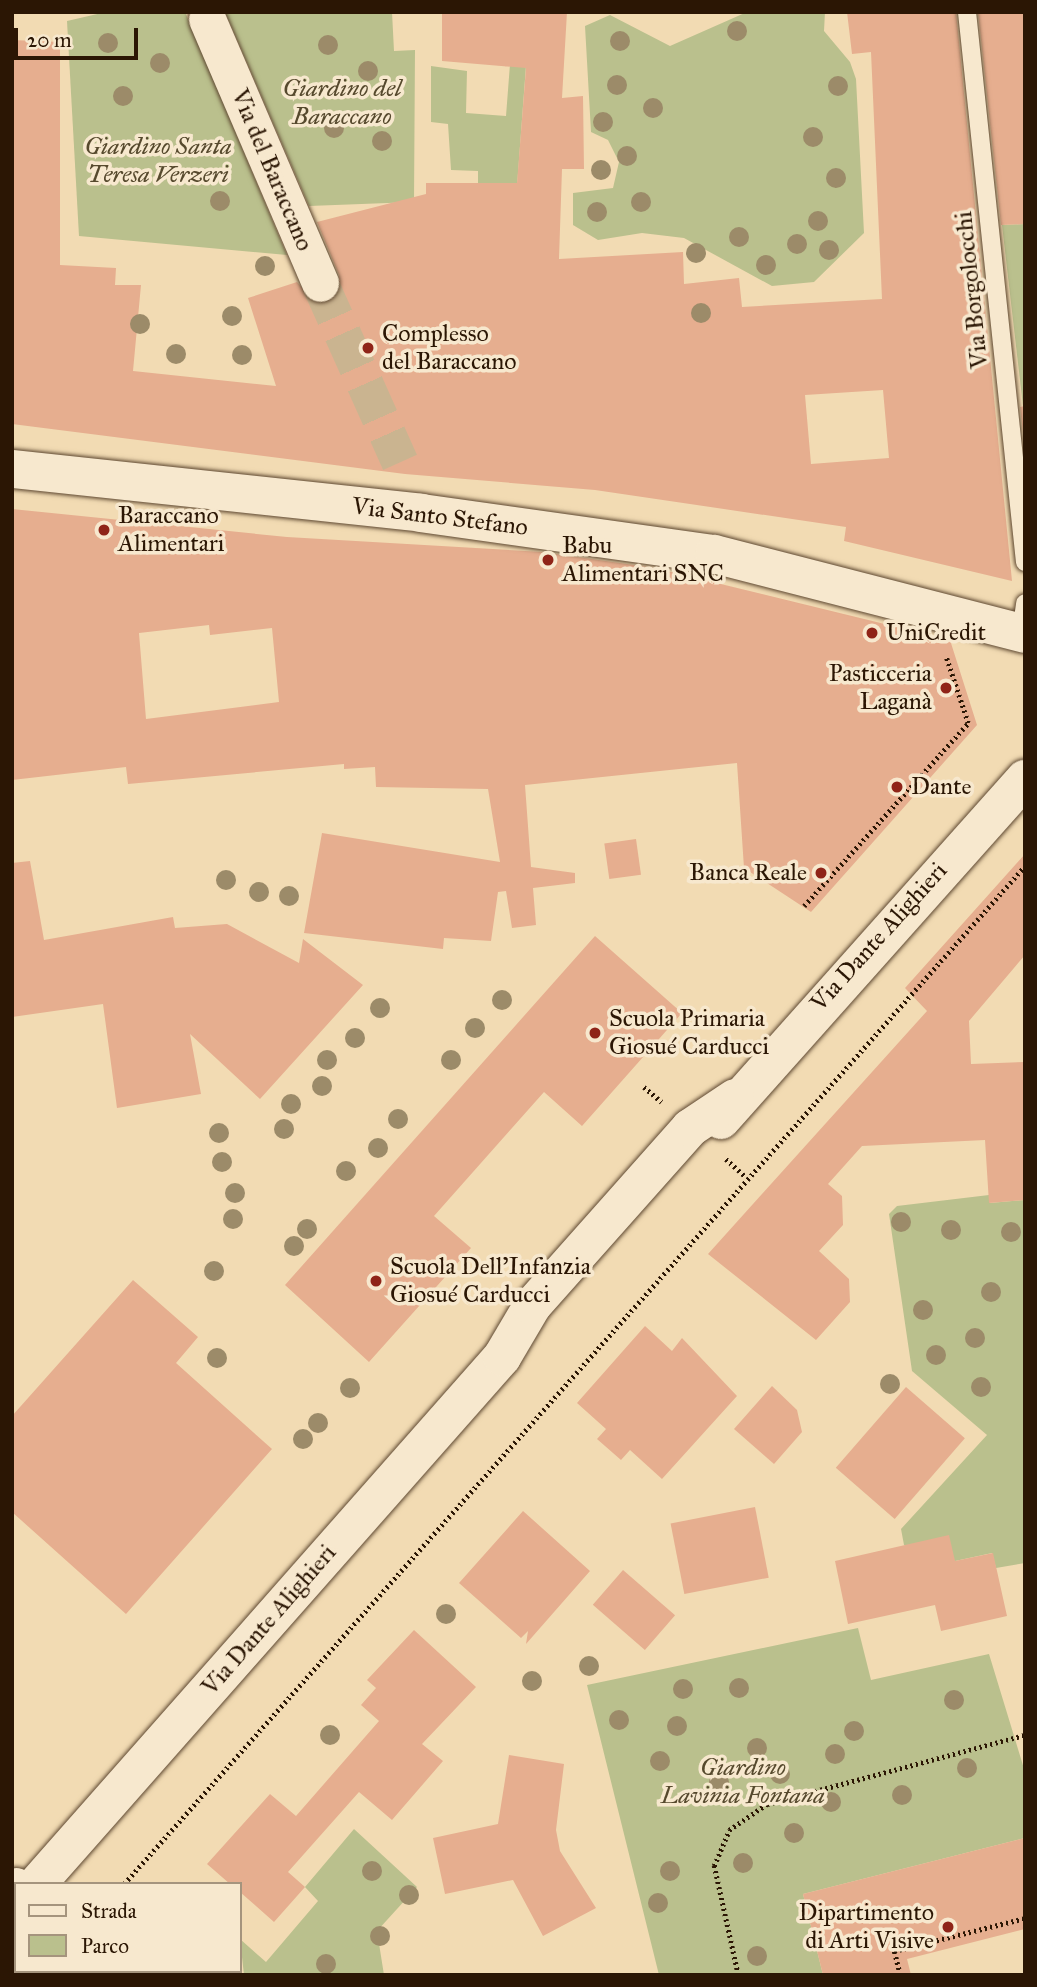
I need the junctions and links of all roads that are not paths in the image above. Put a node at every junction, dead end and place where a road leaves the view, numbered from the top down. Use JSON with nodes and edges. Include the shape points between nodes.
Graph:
{"nodes":[{"id":1,"x":967,"y":12,"type":"edge"},
{"id":2,"x":207,"y":19,"type":"dead end"},
{"id":3,"x":320,"y":283,"type":"tunnel mouth"},
{"id":4,"x":12,"y":469,"type":"edge"},
{"id":5,"x":1025,"y":562,"type":"edge"},
{"id":6,"x":1023,"y":624,"type":"edge"},
{"id":7,"x":1025,"y":779,"type":"edge"},
{"id":8,"x":27,"y":1882,"type":"edge"}],
"edges":[{"from":1,"to":5,"type":"lane","name":"Via Borgolocchi"},
{"from":2,"to":3,"type":"street","name":"Via del Baraccano"},
{"from":4,"to":6,"type":"street","name":"Via Santo Stefano","via":[[421,513],[714,554]]},
{"from":7,"to":8,"type":"street","name":"Via Dante Alighieri","via":[[735,1098],[708,1143],[550,1321],[502,1357]]}]}
